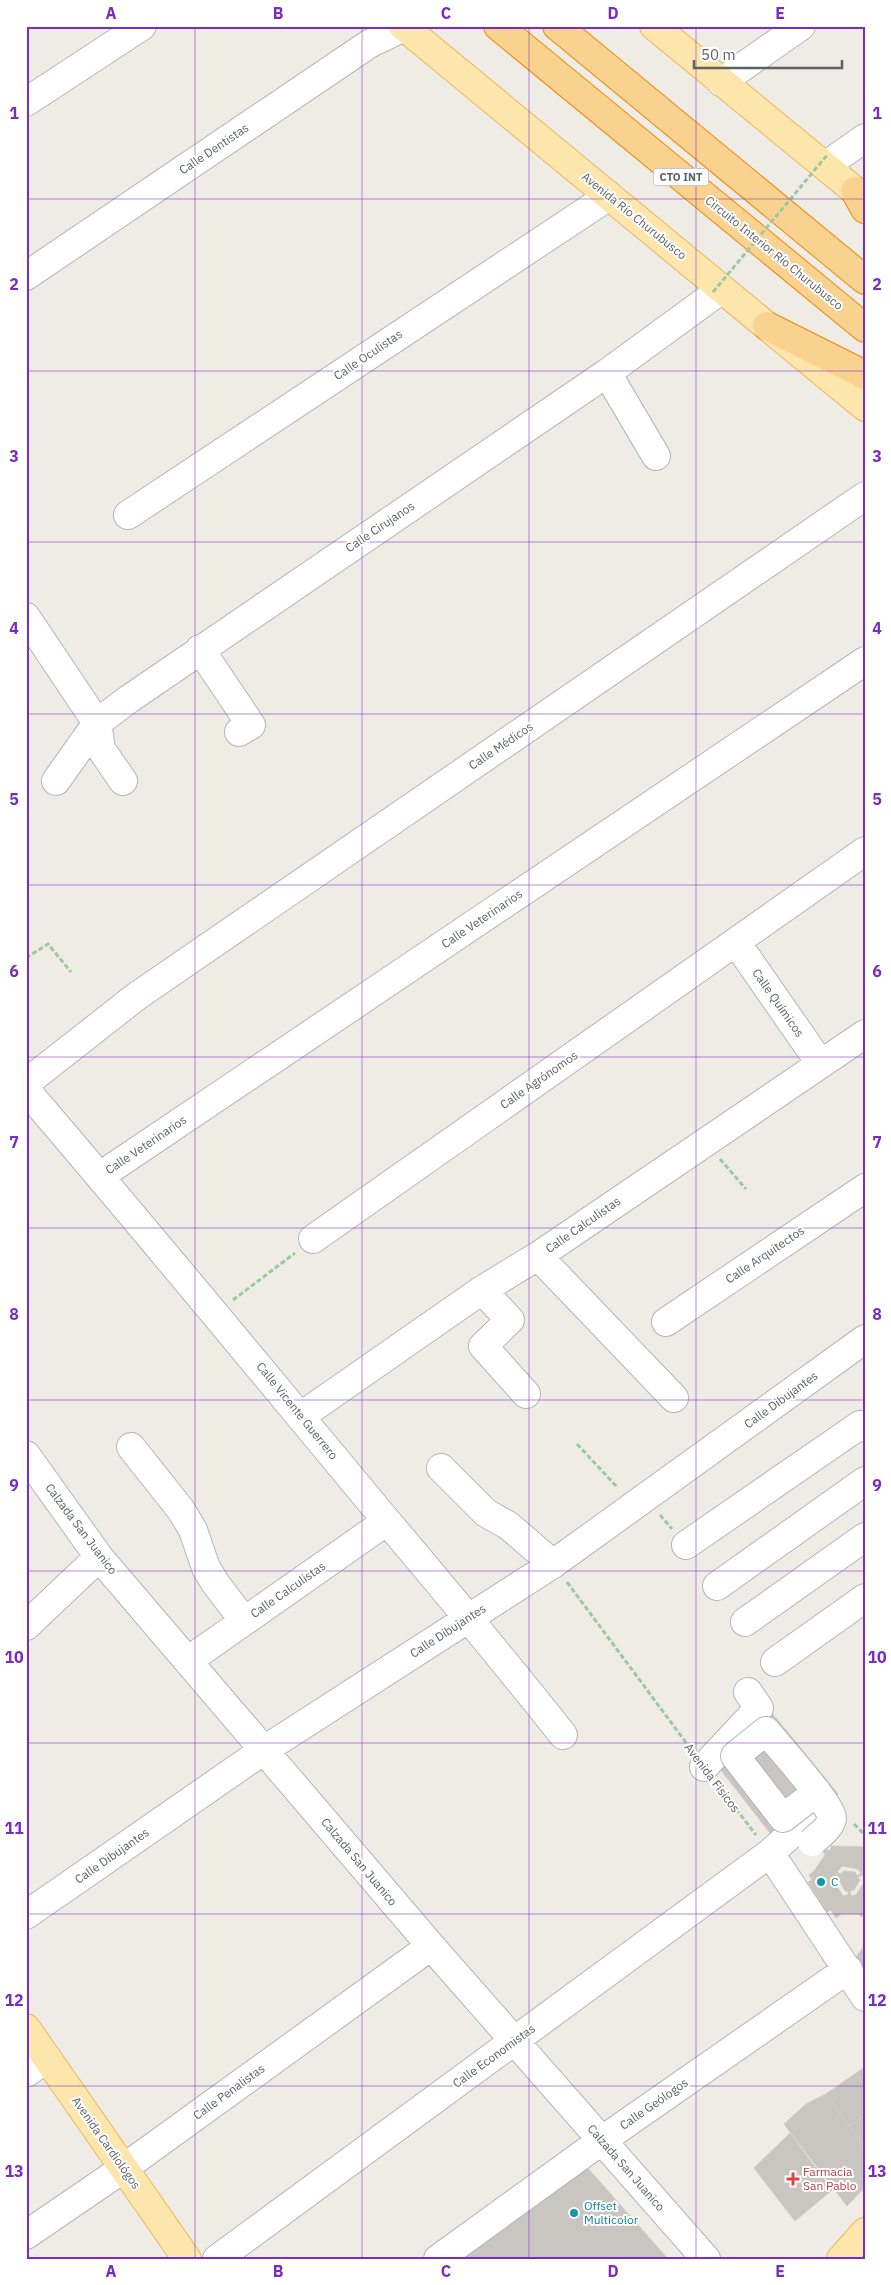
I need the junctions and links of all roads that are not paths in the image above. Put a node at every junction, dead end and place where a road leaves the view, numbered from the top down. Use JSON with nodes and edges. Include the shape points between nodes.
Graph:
{"nodes":[{"id":1,"x":142,"y":26,"type":"edge"},
{"id":2,"x":498,"y":26,"type":"edge"},
{"id":3,"x":557,"y":26,"type":"edge"},
{"id":4,"x":654,"y":26,"type":"edge"},
{"id":5,"x":801,"y":26,"type":"edge"},
{"id":6,"x":403,"y":27,"type":"edge"},
{"id":7,"x":722,"y":82,"type":"junction"},
{"id":8,"x":26,"y":102,"type":"edge"},
{"id":9,"x":865,"y":138,"type":"edge"},
{"id":10,"x":826,"y":160,"type":"junction"},
{"id":11,"x":609,"y":196,"type":"junction"},
{"id":12,"x":861,"y":199,"type":"edge"},
{"id":13,"x":26,"y":276,"type":"edge"},
{"id":14,"x":865,"y":280,"type":"edge"},
{"id":15,"x":718,"y":291,"type":"junction"},
{"id":16,"x":767,"y":326,"type":"junction"},
{"id":17,"x":865,"y":328,"type":"edge"},
{"id":18,"x":607,"y":373,"type":"junction"},
{"id":19,"x":865,"y":375,"type":"edge"},
{"id":20,"x":865,"y":407,"type":"edge"},
{"id":21,"x":656,"y":456,"type":"dead end"},
{"id":22,"x":865,"y":496,"type":"edge"},
{"id":23,"x":128,"y":515,"type":"dead end"},
{"id":24,"x":26,"y":616,"type":"edge"},
{"id":25,"x":200,"y":649,"type":"junction"},
{"id":26,"x":865,"y":661,"type":"edge"},
{"id":27,"x":97,"y":723,"type":"junction"},
{"id":28,"x":239,"y":732,"type":"dead end"},
{"id":29,"x":56,"y":781,"type":"dead end"},
{"id":30,"x":123,"y":781,"type":"dead end"},
{"id":31,"x":865,"y":851,"type":"edge"},
{"id":32,"x":736,"y":942,"type":"junction"},
{"id":33,"x":865,"y":1034,"type":"edge"},
{"id":34,"x":820,"y":1063,"type":"junction"},
{"id":35,"x":26,"y":1083,"type":"edge"},
{"id":36,"x":26,"y":1090,"type":"edge"},
{"id":37,"x":100,"y":1176,"type":"junction"},
{"id":38,"x":865,"y":1188,"type":"edge"},
{"id":39,"x":314,"y":1239,"type":"road end"},
{"id":40,"x":538,"y":1256,"type":"junction"},
{"id":41,"x":482,"y":1290,"type":"junction"},
{"id":42,"x":666,"y":1322,"type":"dead end"},
{"id":43,"x":865,"y":1339,"type":"edge"},
{"id":44,"x":526,"y":1394,"type":"dead end"},
{"id":45,"x":674,"y":1398,"type":"dead end"},
{"id":46,"x":301,"y":1416,"type":"junction"},
{"id":47,"x":863,"y":1427,"type":"edge"},
{"id":48,"x":131,"y":1447,"type":"dead end"},
{"id":49,"x":26,"y":1455,"type":"edge"},
{"id":50,"x":441,"y":1468,"type":"dead end"},
{"id":51,"x":865,"y":1482,"type":"edge"},
{"id":52,"x":387,"y":1521,"type":"junction"},
{"id":53,"x":865,"y":1537,"type":"edge"},
{"id":54,"x":686,"y":1545,"type":"dead end"},
{"id":55,"x":99,"y":1557,"type":"junction"},
{"id":56,"x":553,"y":1564,"type":"junction"},
{"id":57,"x":717,"y":1586,"type":"dead end"},
{"id":58,"x":862,"y":1605,"type":"edge"},
{"id":59,"x":469,"y":1617,"type":"junction"},
{"id":60,"x":244,"y":1621,"type":"junction"},
{"id":61,"x":745,"y":1622,"type":"dead end"},
{"id":62,"x":26,"y":1626,"type":"edge"},
{"id":63,"x":189,"y":1660,"type":"junction"},
{"id":64,"x":776,"y":1662,"type":"dead end"},
{"id":65,"x":748,"y":1692,"type":"dead end"},
{"id":66,"x":563,"y":1735,"type":"dead end"},
{"id":67,"x":264,"y":1750,"type":"junction"},
{"id":68,"x":704,"y":1767,"type":"road end"},
{"id":69,"x":819,"y":1799,"type":"dead end"},
{"id":70,"x":775,"y":1859,"type":"junction"},
{"id":71,"x":26,"y":1915,"type":"edge"},
{"id":72,"x":431,"y":1946,"type":"junction"},
{"id":73,"x":848,"y":1969,"type":"junction"},
{"id":74,"x":865,"y":1997,"type":"edge"},
{"id":75,"x":26,"y":2028,"type":"edge"},
{"id":76,"x":515,"y":2041,"type":"junction"},
{"id":77,"x":37,"y":2065,"type":"edge"},
{"id":78,"x":601,"y":2140,"type":"junction"},
{"id":79,"x":124,"y":2168,"type":"junction"},
{"id":80,"x":865,"y":2232,"type":"edge"},
{"id":81,"x":26,"y":2236,"type":"edge"},
{"id":82,"x":186,"y":2259,"type":"edge"},
{"id":83,"x":217,"y":2259,"type":"edge"},
{"id":84,"x":438,"y":2259,"type":"edge"},
{"id":85,"x":706,"y":2259,"type":"edge"},
{"id":86,"x":841,"y":2259,"type":"edge"}],
"edges":[{"from":1,"to":8,"type":"street"},
{"from":2,"to":17,"type":"highway","name":"Circuito Interior Río Churubusco","number":"CTO INT"},
{"from":3,"to":14,"type":"highway","number":"CTO INT"},
{"from":4,"to":7,"type":"main road"},
{"from":5,"to":7,"type":"street"},
{"from":6,"to":11,"type":"main road","name":"Avenida Río Churubusco"},
{"from":6,"to":13,"type":"street","name":"Calle Dentistas","via":[[369,44]]},
{"from":7,"to":10,"type":"main road"},
{"from":9,"to":10,"type":"street"},
{"from":10,"to":12,"type":"main road"},
{"from":11,"to":15,"type":"main road","name":"Avenida Río Churubusco"},
{"from":11,"to":23,"type":"street","name":"Calle Oculistas"},
{"from":15,"to":16,"type":"main road","name":"Avenida Río Churubusco"},
{"from":15,"to":18,"type":"street","name":"Calle Cirujanos"},
{"from":16,"to":19,"type":"highway"},
{"from":16,"to":20,"type":"main road","name":"Avenida Río Churubusco"},
{"from":18,"to":21,"type":"street"},
{"from":18,"to":25,"type":"street","name":"Calle Cirujanos"},
{"from":22,"to":35,"type":"street","name":"Calle Médicos","via":[[137,996]]},
{"from":24,"to":27,"type":"street"},
{"from":25,"to":27,"type":"street","name":"Calle Cirujanos"},
{"from":25,"to":28,"type":"street","via":[[251,725]]},
{"from":26,"to":37,"type":"street","name":"Calle Veterinarios"},
{"from":27,"to":29,"type":"street","name":"Calle Cirujanos"},
{"from":27,"to":30,"type":"street","via":[[101,749]]},
{"from":31,"to":32,"type":"street","name":"Calle Agrónomos"},
{"from":32,"to":34,"type":"street","name":"Calle Químicos"},
{"from":32,"to":39,"type":"street","name":"Calle Agrónomos"},
{"from":33,"to":34,"type":"street","name":"Calle Calculistas"},
{"from":34,"to":40,"type":"street","name":"Calle Calculistas"},
{"from":36,"to":37,"type":"street","name":"Calle Vicente Guerrero"},
{"from":37,"to":46,"type":"street","name":"Calle Vicente Guerrero"},
{"from":38,"to":42,"type":"street","name":"Calle Arquitectos"},
{"from":40,"to":41,"type":"street","name":"Calle Calculistas"},
{"from":40,"to":45,"type":"street"},
{"from":41,"to":44,"type":"street","via":[[510,1320],[483,1346]]},
{"from":41,"to":46,"type":"street","name":"Calle Calculistas"},
{"from":43,"to":56,"type":"street","name":"Calle Dibujantes"},
{"from":46,"to":52,"type":"street","name":"Calle Vicente Guerrero"},
{"from":47,"to":54,"type":"street"},
{"from":48,"to":60,"type":"street","via":[[182,1510],[193,1530],[206,1568]]},
{"from":49,"to":55,"type":"street","name":"Calzada San Juanico"},
{"from":50,"to":56,"type":"street","via":[[486,1513],[509,1526]]},
{"from":51,"to":57,"type":"street"},
{"from":52,"to":59,"type":"street","name":"Calle Vicente Guerrero"},
{"from":52,"to":60,"type":"street","name":"Calle Calculistas"},
{"from":53,"to":61,"type":"street"},
{"from":55,"to":62,"type":"street"},
{"from":55,"to":63,"type":"street","name":"Calzada San Juanico"},
{"from":56,"to":59,"type":"street","name":"Calle Dibujantes"},
{"from":58,"to":64,"type":"street"},
{"from":59,"to":66,"type":"street","name":"Calle Vicente Guerrero"},
{"from":59,"to":67,"type":"street","name":"Calle Dibujantes"},
{"from":60,"to":63,"type":"street","name":"Calle Calculistas"},
{"from":63,"to":67,"type":"street","name":"Calzada San Juanico"},
{"from":65,"to":68,"type":"street","via":[[759,1708]]},
{"from":67,"to":71,"type":"street","name":"Calle Dibujantes"},
{"from":67,"to":72,"type":"street","name":"Calzada San Juanico"},
{"from":69,"to":70,"type":"street","name":"Calle Economistas","bridge":true,"via":[[831,1811],[833,1818],[829,1825],[800,1832]]},
{"from":70,"to":73,"type":"street"},
{"from":70,"to":76,"type":"street","name":"Calle Economistas"},
{"from":72,"to":76,"type":"street","name":"Calzada San Juanico"},
{"from":72,"to":79,"type":"street","name":"Calle Penalistas"},
{"from":73,"to":74,"type":"street"},
{"from":73,"to":78,"type":"street","name":"Calle Geólogos"},
{"from":75,"to":77,"type":"main road","name":"Avenida Cardiológos"},
{"from":76,"to":78,"type":"street","name":"Calzada San Juanico"},
{"from":76,"to":83,"type":"street","name":"Calle Economistas"},
{"from":77,"to":79,"type":"main road","name":"Avenida Cardiológos"},
{"from":78,"to":84,"type":"street","name":"Calle Geólogos"},
{"from":78,"to":85,"type":"street","name":"Calzada San Juanico"},
{"from":79,"to":81,"type":"street","name":"Calle Penalistas"},
{"from":79,"to":82,"type":"main road","name":"Avenida Cardiológos"},
{"from":80,"to":86,"type":"main road"}]}
